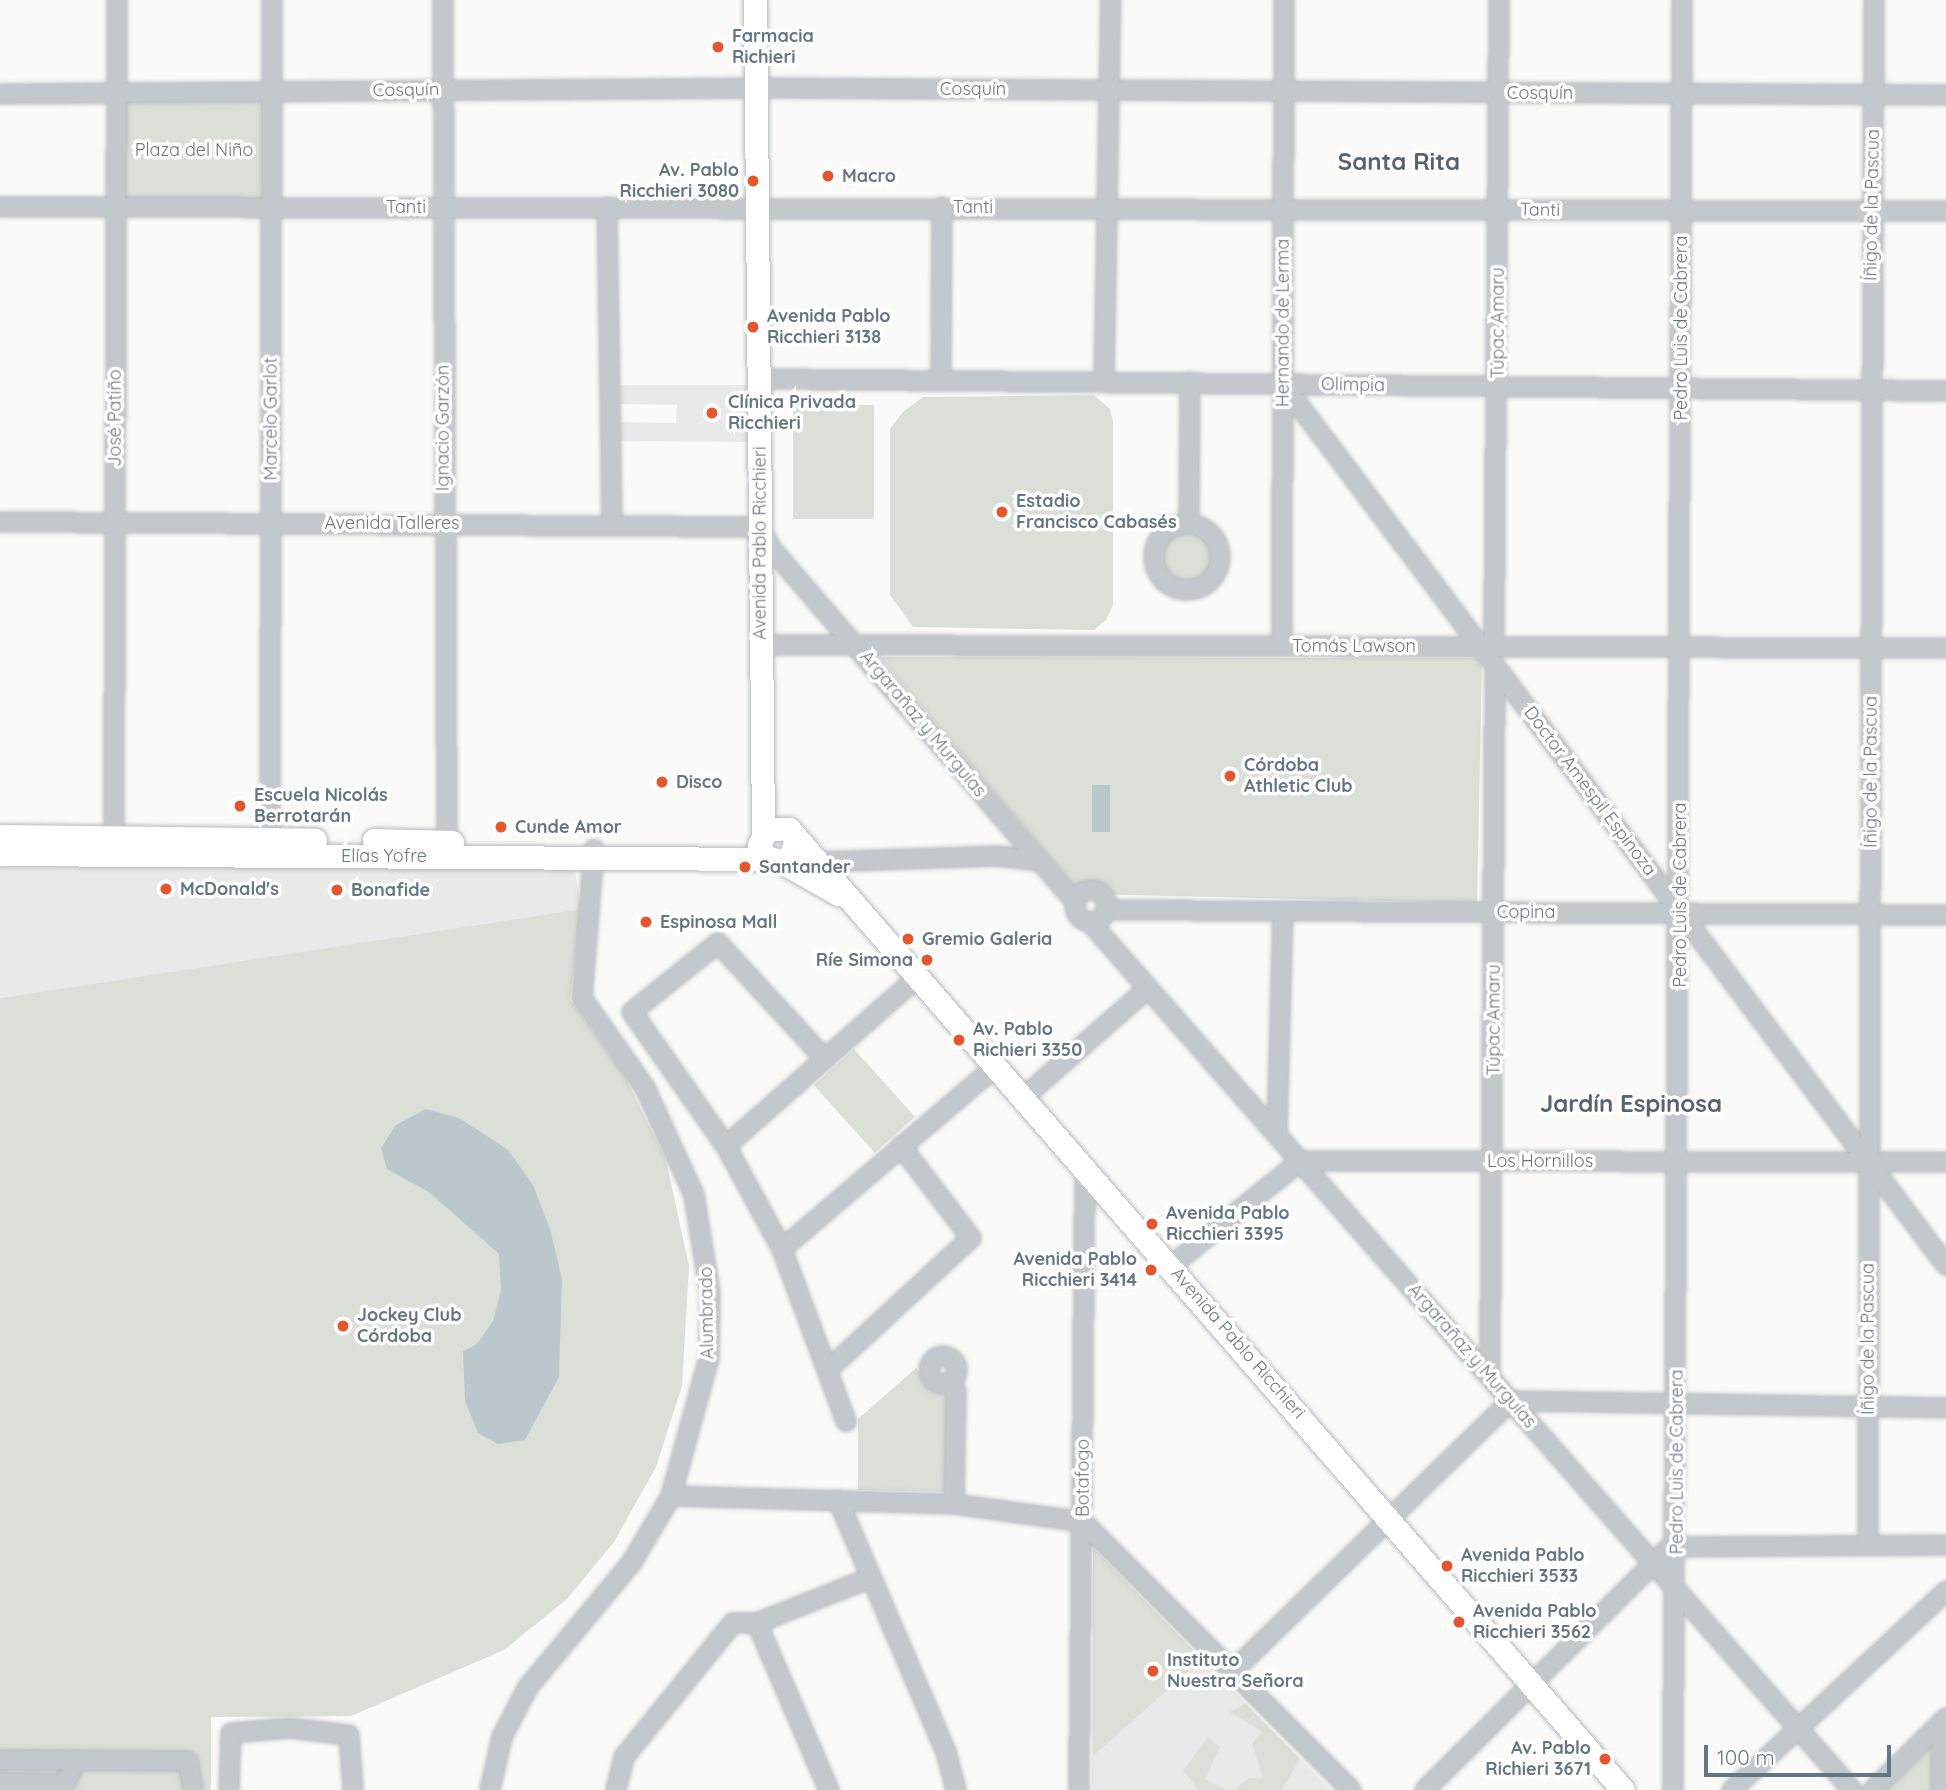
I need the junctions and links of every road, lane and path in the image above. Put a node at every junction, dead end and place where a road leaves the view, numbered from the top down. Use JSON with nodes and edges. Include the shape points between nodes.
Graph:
{"nodes":[{"id":1,"x":117,"y":0,"type":"edge"},
{"id":2,"x":272,"y":0,"type":"edge"},
{"id":3,"x":443,"y":0,"type":"edge"},
{"id":4,"x":755,"y":0,"type":"edge"},
{"id":5,"x":765,"y":0,"type":"edge"},
{"id":6,"x":1111,"y":0,"type":"edge"},
{"id":7,"x":1284,"y":0,"type":"edge"},
{"id":8,"x":1499,"y":0,"type":"edge"},
{"id":9,"x":1682,"y":0,"type":"edge"},
{"id":10,"x":1874,"y":0,"type":"edge"},
{"id":11,"x":762,"y":88,"type":"junction"},
{"id":12,"x":444,"y":90,"type":"junction"},
{"id":13,"x":1107,"y":90,"type":"junction"},
{"id":14,"x":1283,"y":91,"type":"junction"},
{"id":15,"x":272,"y":92,"type":"junction"},
{"id":16,"x":117,"y":93,"type":"junction"},
{"id":17,"x":1499,"y":93,"type":"junction"},
{"id":18,"x":1682,"y":93,"type":"junction"},
{"id":19,"x":0,"y":94,"type":"edge"},
{"id":20,"x":1874,"y":94,"type":"junction"},
{"id":21,"x":1946,"y":95,"type":"edge"},
{"id":22,"x":443,"y":206,"type":"junction"},
{"id":23,"x":0,"y":207,"type":"edge"},
{"id":24,"x":116,"y":207,"type":"junction"},
{"id":25,"x":271,"y":207,"type":"junction"},
{"id":26,"x":607,"y":207,"type":"junction"},
{"id":27,"x":942,"y":207,"type":"junction"},
{"id":28,"x":763,"y":208,"type":"junction"},
{"id":29,"x":1107,"y":208,"type":"junction"},
{"id":30,"x":1283,"y":209,"type":"junction"},
{"id":31,"x":1498,"y":210,"type":"junction"},
{"id":32,"x":1681,"y":211,"type":"junction"},
{"id":33,"x":1870,"y":211,"type":"junction"},
{"id":34,"x":1946,"y":211,"type":"edge"},
{"id":35,"x":764,"y":379,"type":"junction"},
{"id":36,"x":941,"y":380,"type":"junction"},
{"id":37,"x":1104,"y":382,"type":"junction"},
{"id":38,"x":1190,"y":382,"type":"junction"},
{"id":39,"x":1283,"y":384,"type":"junction"},
{"id":40,"x":1497,"y":387,"type":"junction"},
{"id":41,"x":1680,"y":388,"type":"junction"},
{"id":42,"x":1872,"y":390,"type":"junction"},
{"id":43,"x":1946,"y":391,"type":"edge"},
{"id":44,"x":0,"y":522,"type":"edge"},
{"id":45,"x":115,"y":522,"type":"junction"},
{"id":46,"x":271,"y":522,"type":"junction"},
{"id":47,"x":443,"y":523,"type":"junction"},
{"id":48,"x":1189,"y":523,"type":"dead end"},
{"id":49,"x":612,"y":524,"type":"junction"},
{"id":50,"x":765,"y":537,"type":"junction"},
{"id":51,"x":766,"y":645,"type":"junction"},
{"id":52,"x":856,"y":645,"type":"junction"},
{"id":53,"x":1282,"y":646,"type":"junction"},
{"id":54,"x":1487,"y":646,"type":"junction"},
{"id":55,"x":1679,"y":648,"type":"junction"},
{"id":56,"x":1871,"y":648,"type":"junction"},
{"id":57,"x":1946,"y":648,"type":"edge"},
{"id":58,"x":1495,"y":666,"type":"junction"},
{"id":59,"x":0,"y":836,"type":"edge"},
{"id":60,"x":114,"y":836,"type":"junction"},
{"id":61,"x":270,"y":839,"type":"junction"},
{"id":62,"x":1021,"y":840,"type":"junction"},
{"id":63,"x":775,"y":843,"type":"junction"},
{"id":64,"x":447,"y":849,"type":"junction"},
{"id":65,"x":594,"y":853,"type":"junction"},
{"id":66,"x":0,"y":854,"type":"edge"},
{"id":67,"x":998,"y":856,"type":"junction"},
{"id":68,"x":1040,"y":861,"type":"junction"},
{"id":69,"x":819,"y":862,"type":"junction"},
{"id":70,"x":848,"y":900,"type":"junction"},
{"id":71,"x":1075,"y":902,"type":"junction"},
{"id":72,"x":1106,"y":910,"type":"junction"},
{"id":73,"x":1283,"y":911,"type":"junction"},
{"id":74,"x":1494,"y":912,"type":"junction"},
{"id":75,"x":1682,"y":912,"type":"junction"},
{"id":76,"x":1870,"y":915,"type":"junction"},
{"id":77,"x":1946,"y":915,"type":"edge"},
{"id":78,"x":1090,"y":922,"type":"junction"},
{"id":79,"x":918,"y":977,"type":"junction"},
{"id":80,"x":1149,"y":988,"type":"junction"},
{"id":81,"x":825,"y":1059,"type":"junction"},
{"id":82,"x":996,"y":1066,"type":"junction"},
{"id":83,"x":1024,"y":1097,"type":"junction"},
{"id":84,"x":1277,"y":1135,"type":"junction"},
{"id":85,"x":726,"y":1146,"type":"junction"},
{"id":86,"x":901,"y":1146,"type":"junction"},
{"id":87,"x":1300,"y":1161,"type":"junction"},
{"id":88,"x":1493,"y":1161,"type":"junction"},
{"id":89,"x":1675,"y":1161,"type":"junction"},
{"id":90,"x":1866,"y":1161,"type":"junction"},
{"id":91,"x":1946,"y":1162,"type":"edge"},
{"id":92,"x":1085,"y":1166,"type":"junction"},
{"id":93,"x":782,"y":1249,"type":"junction"},
{"id":94,"x":1946,"y":1265,"type":"edge"},
{"id":95,"x":1171,"y":1266,"type":"junction"},
{"id":96,"x":830,"y":1368,"type":"junction"},
{"id":97,"x":1490,"y":1374,"type":"junction"},
{"id":98,"x":951,"y":1382,"type":"dead end"},
{"id":99,"x":1511,"y":1401,"type":"junction"},
{"id":100,"x":1677,"y":1404,"type":"junction"},
{"id":101,"x":1868,"y":1407,"type":"junction"},
{"id":102,"x":1946,"y":1408,"type":"edge"},
{"id":103,"x":846,"y":1421,"type":"dead end"},
{"id":104,"x":671,"y":1496,"type":"junction"},
{"id":105,"x":838,"y":1500,"type":"junction"},
{"id":106,"x":954,"y":1504,"type":"junction"},
{"id":107,"x":1389,"y":1519,"type":"junction"},
{"id":108,"x":1083,"y":1522,"type":"junction"},
{"id":109,"x":1676,"y":1544,"type":"junction"},
{"id":110,"x":1868,"y":1544,"type":"junction"},
{"id":111,"x":1946,"y":1545,"type":"edge"},
{"id":112,"x":1651,"y":1563,"type":"junction"},
{"id":113,"x":870,"y":1578,"type":"junction"},
{"id":114,"x":1946,"y":1591,"type":"edge"},
{"id":115,"x":1677,"y":1597,"type":"junction"},
{"id":116,"x":757,"y":1623,"type":"junction"},
{"id":117,"x":1234,"y":1670,"type":"junction"},
{"id":118,"x":1531,"y":1682,"type":"junction"},
{"id":119,"x":1944,"y":1720,"type":"edge"},
{"id":120,"x":1796,"y":1732,"type":"junction"},
{"id":121,"x":0,"y":1760,"type":"edge"},
{"id":122,"x":76,"y":1760,"type":"junction"},
{"id":123,"x":0,"y":1783,"type":"edge"},
{"id":124,"x":193,"y":1790,"type":"edge"},
{"id":125,"x":229,"y":1790,"type":"edge"},
{"id":126,"x":353,"y":1790,"type":"edge"},
{"id":127,"x":490,"y":1790,"type":"edge"},
{"id":128,"x":615,"y":1790,"type":"edge"},
{"id":129,"x":829,"y":1790,"type":"edge"},
{"id":130,"x":956,"y":1790,"type":"edge"},
{"id":131,"x":1079,"y":1790,"type":"edge"},
{"id":132,"x":1351,"y":1790,"type":"edge"},
{"id":133,"x":1425,"y":1790,"type":"edge"},
{"id":134,"x":1623,"y":1790,"type":"edge"},
{"id":135,"x":1673,"y":1790,"type":"edge"},
{"id":136,"x":1732,"y":1790,"type":"edge"},
{"id":137,"x":1852,"y":1790,"type":"edge"},
{"id":138,"x":1873,"y":1790,"type":"edge"},
{"id":139,"x":1941,"y":1790,"type":"edge"}],
"edges":[{"from":1,"to":16,"type":"street","name":"José Patiño"},
{"from":2,"to":15,"type":"street","name":"Marcelo Garlot"},
{"from":3,"to":12,"type":"street","name":"Ignacio Garzón"},
{"from":4,"to":11,"type":"main road","name":"Avenida Pablo Ricchieri"},
{"from":5,"to":11,"type":"main road","name":"Avenida Pablo Ricchieri"},
{"from":6,"to":13,"type":"street"},
{"from":7,"to":14,"type":"street","name":"Hernando de Lerma"},
{"from":8,"to":17,"type":"street","name":"Túpac Amaru"},
{"from":9,"to":18,"type":"street","name":"Pedro Luis de Cabrera"},
{"from":10,"to":20,"type":"street","name":"Íñigo de la Pascua"},
{"from":11,"to":12,"type":"street","name":"Cosquín"},
{"from":11,"to":13,"type":"street","name":"Cosquín"},
{"from":11,"to":28,"type":"main road","name":"Avenida Pablo Ricchieri"},
{"from":12,"to":15,"type":"street","name":"Cosquín"},
{"from":12,"to":22,"type":"street","name":"Ignacio Garzón"},
{"from":13,"to":14,"type":"street","name":"Cosquín"},
{"from":13,"to":29,"type":"street"},
{"from":14,"to":17,"type":"street","name":"Cosquín"},
{"from":14,"to":30,"type":"street","name":"Hernando de Lerma"},
{"from":15,"to":16,"type":"street","name":"Cosquín"},
{"from":15,"to":25,"type":"street","name":"Marcelo Garlot"},
{"from":16,"to":19,"type":"street","name":"Cosquín"},
{"from":16,"to":24,"type":"street","name":"José Patiño"},
{"from":17,"to":18,"type":"street","name":"Cosquín"},
{"from":17,"to":31,"type":"street","name":"Túpac Amaru"},
{"from":18,"to":20,"type":"street","name":"Cosquín"},
{"from":18,"to":32,"type":"street","name":"Pedro Luis de Cabrera"},
{"from":20,"to":21,"type":"street","name":"Cosquín"},
{"from":20,"to":33,"type":"street","name":"Íñigo de la Pascua"},
{"from":22,"to":25,"type":"street","name":"Tanti"},
{"from":22,"to":26,"type":"street","name":"Tanti"},
{"from":22,"to":47,"type":"street","name":"Ignacio Garzón"},
{"from":23,"to":24,"type":"street","name":"Tanti"},
{"from":24,"to":25,"type":"street","name":"Tanti"},
{"from":24,"to":45,"type":"street","name":"José Patiño"},
{"from":25,"to":46,"type":"street","name":"Marcelo Garlot"},
{"from":26,"to":28,"type":"street","name":"Tanti"},
{"from":26,"to":49,"type":"street"},
{"from":27,"to":28,"type":"street","name":"Tanti"},
{"from":27,"to":29,"type":"street","name":"Tanti"},
{"from":27,"to":36,"type":"street"},
{"from":28,"to":35,"type":"main road","name":"Avenida Pablo Ricchieri"},
{"from":29,"to":30,"type":"street","name":"Tanti"},
{"from":29,"to":37,"type":"street"},
{"from":30,"to":31,"type":"street","name":"Tanti"},
{"from":30,"to":39,"type":"street","name":"Hernando de Lerma"},
{"from":31,"to":32,"type":"street","name":"Tanti"},
{"from":31,"to":40,"type":"street","name":"Túpac Amaru"},
{"from":32,"to":33,"type":"street","name":"Tanti"},
{"from":32,"to":41,"type":"street","name":"Pedro Luis de Cabrera"},
{"from":33,"to":34,"type":"street","name":"Tanti"},
{"from":33,"to":42,"type":"street","name":"Íñigo de la Pascua"},
{"from":35,"to":36,"type":"street","name":"Olimpia"},
{"from":35,"to":50,"type":"main road","name":"Avenida Pablo Ricchieri"},
{"from":36,"to":37,"type":"street","name":"Olimpia"},
{"from":37,"to":38,"type":"street","name":"Olimpia"},
{"from":38,"to":39,"type":"street","name":"Olimpia"},
{"from":38,"to":48,"type":"street"},
{"from":39,"to":40,"type":"street","name":"Olimpia"},
{"from":39,"to":53,"type":"street","name":"Hernando de Lerma"},
{"from":39,"to":54,"type":"street","name":"Doctor Amespil Espinoza"},
{"from":40,"to":41,"type":"street","name":"Olimpia"},
{"from":40,"to":54,"type":"street","name":"Túpac Amaru"},
{"from":41,"to":42,"type":"street","name":"Olimpia"},
{"from":41,"to":55,"type":"street","name":"Pedro Luis de Cabrera"},
{"from":42,"to":43,"type":"street","name":"Olimpia"},
{"from":42,"to":56,"type":"street","name":"Íñigo de la Pascua"},
{"from":44,"to":45,"type":"street","name":"Avenida Talleres"},
{"from":45,"to":46,"type":"street","name":"Avenida Talleres"},
{"from":45,"to":60,"type":"street","name":"José Patiño"},
{"from":46,"to":47,"type":"street","name":"Avenida Talleres"},
{"from":46,"to":61,"type":"street","name":"Marcelo Garlot"},
{"from":47,"to":49,"type":"street","name":"Avenida Talleres"},
{"from":47,"to":64,"type":"street","name":"Ignacio Garzón"},
{"from":49,"to":50,"type":"street","name":"Avenida Talleres"},
{"from":50,"to":51,"type":"main road","name":"Avenida Pablo Ricchieri"},
{"from":50,"to":52,"type":"street","name":"Argarañaz y Murguías"},
{"from":51,"to":52,"type":"street","name":"Tomás Lawson"},
{"from":51,"to":63,"type":"main road","name":"Avenida Pablo Ricchieri"},
{"from":52,"to":53,"type":"street","name":"Tomás Lawson"},
{"from":52,"to":62,"type":"street","name":"Argarañaz y Murguías"},
{"from":53,"to":54,"type":"street","name":"Tomás Lawson"},
{"from":54,"to":55,"type":"street","name":"Tomás Lawson"},
{"from":54,"to":58,"type":"street","name":"Doctor Amespil Espinoza"},
{"from":55,"to":56,"type":"street","name":"Tomás Lawson"},
{"from":55,"to":75,"type":"street","name":"Pedro Luis de Cabrera"},
{"from":56,"to":57,"type":"street","name":"Tomás Lawson"},
{"from":56,"to":76,"type":"street","name":"Íñigo de la Pascua"},
{"from":58,"to":74,"type":"street","name":"Túpac Amaru"},
{"from":58,"to":75,"type":"street","name":"Doctor Amespil Espinoza"},
{"from":59,"to":60,"type":"main road","name":"Elías Yofre"},
{"from":60,"to":61,"type":"main road","name":"Elías Yofre"},
{"from":61,"to":64,"type":"main road","name":"Elías Yofre"},
{"from":62,"to":67,"type":"street"},
{"from":62,"to":68,"type":"street","name":"Argarañaz y Murguías"},
{"from":63,"to":65,"type":"main road","name":"Elías Yofre"},
{"from":63,"to":69,"type":"main road","name":"Avenida Pablo Ricchieri"},
{"from":63,"to":70,"type":"main road","name":"Avenida Pablo Ricchieri"},
{"from":64,"to":65,"type":"main road","name":"Elías Yofre"},
{"from":64,"to":66,"type":"main road","name":"Elías Yofre"},
{"from":65,"to":104,"type":"street","name":"Alumbrado","via":[[582,998],[645,1088],[679,1154],[706,1255],[709,1358]]},
{"from":67,"to":68,"type":"street"},
{"from":67,"to":69,"type":"street"},
{"from":68,"to":71,"type":"street","name":"Argarañaz y Murguías"},
{"from":69,"to":70,"type":"main road","name":"Avenida Pablo Ricchieri"},
{"from":70,"to":79,"type":"main road","name":"Avenida Pablo Ricchieri"},
{"from":71,"to":72,"type":"street","via":[[1095,891]]},
{"from":71,"to":78,"type":"street","name":"Argarañaz y Murguías","via":[[1078,916]]},
{"from":72,"to":73,"type":"street","name":"Copina"},
{"from":72,"to":78,"type":"street"},
{"from":73,"to":74,"type":"street","name":"Copina"},
{"from":73,"to":84,"type":"street"},
{"from":74,"to":75,"type":"street","name":"Copina"},
{"from":74,"to":88,"type":"street","name":"Túpac Amaru"},
{"from":75,"to":76,"type":"street","name":"Copina"},
{"from":75,"to":89,"type":"street","name":"Pedro Luis de Cabrera"},
{"from":75,"to":90,"type":"street","name":"Doctor Amespil Espinoza"},
{"from":76,"to":77,"type":"street","name":"Copina"},
{"from":76,"to":90,"type":"street","name":"Íñigo de la Pascua"},
{"from":78,"to":80,"type":"street","name":"Argarañaz y Murguías"},
{"from":79,"to":81,"type":"street"},
{"from":79,"to":82,"type":"main road","name":"Avenida Pablo Ricchieri"},
{"from":80,"to":83,"type":"street"},
{"from":80,"to":84,"type":"street","name":"Argarañaz y Murguías"},
{"from":81,"to":85,"type":"street"},
{"from":81,"to":85,"type":"street","via":[[719,943],[632,1012]]},
{"from":82,"to":83,"type":"main road","name":"Avenida Pablo Ricchieri"},
{"from":82,"to":86,"type":"street"},
{"from":83,"to":92,"type":"main road","name":"Avenida Pablo Ricchieri"},
{"from":84,"to":87,"type":"street","name":"Argarañaz y Murguías"},
{"from":85,"to":93,"type":"street"},
{"from":86,"to":93,"type":"street"},
{"from":86,"to":96,"type":"street","via":[[970,1230],[964,1248]]},
{"from":87,"to":88,"type":"street","name":"Los Hornillos"},
{"from":87,"to":95,"type":"street"},
{"from":87,"to":97,"type":"street","name":"Argarañaz y Murguías"},
{"from":88,"to":89,"type":"street","name":"Los Hornillos"},
{"from":88,"to":97,"type":"street","name":"Túpac Amaru"},
{"from":89,"to":90,"type":"street","name":"Los Hornillos"},
{"from":89,"to":100,"type":"street","name":"Pedro Luis de Cabrera"},
{"from":90,"to":91,"type":"street","name":"Los Hornillos"},
{"from":90,"to":94,"type":"street","name":"Doctor Amespil Espinoza"},
{"from":90,"to":101,"type":"street","name":"Íñigo de la Pascua"},
{"from":92,"to":95,"type":"main road","name":"Avenida Pablo Ricchieri"},
{"from":92,"to":108,"type":"street","name":"Botafogo"},
{"from":93,"to":96,"type":"street"},
{"from":95,"to":107,"type":"main road","name":"Avenida Pablo Ricchieri"},
{"from":96,"to":103,"type":"street"},
{"from":97,"to":99,"type":"street","name":"Argarañaz y Murguías"},
{"from":98,"to":106,"type":"street","via":[[956,1391]]},
{"from":99,"to":100,"type":"street"},
{"from":99,"to":107,"type":"street"},
{"from":99,"to":112,"type":"street","name":"Argarañaz y Murguías"},
{"from":100,"to":101,"type":"street"},
{"from":100,"to":109,"type":"street","name":"Pedro Luis de Cabrera"},
{"from":101,"to":102,"type":"street"},
{"from":101,"to":110,"type":"street","name":"Íñigo de la Pascua"},
{"from":104,"to":105,"type":"street"},
{"from":104,"to":127,"type":"street","name":"Alumbrado","via":[[632,1562],[528,1687],[502,1737]]},
{"from":105,"to":106,"type":"street"},
{"from":105,"to":113,"type":"street"},
{"from":106,"to":108,"type":"street"},
{"from":107,"to":117,"type":"street"},
{"from":107,"to":118,"type":"main road","name":"Avenida Pablo Ricchieri"},
{"from":108,"to":117,"type":"street"},
{"from":108,"to":131,"type":"street","name":"Botafogo"},
{"from":109,"to":110,"type":"street"},
{"from":109,"to":112,"type":"street"},
{"from":109,"to":115,"type":"street","name":"Pedro Luis de Cabrera"},
{"from":110,"to":111,"type":"street"},
{"from":112,"to":115,"type":"street","name":"Argarañaz y Murguías"},
{"from":112,"to":118,"type":"street"},
{"from":113,"to":116,"type":"street"},
{"from":113,"to":130,"type":"street","via":[[946,1752]]},
{"from":114,"to":120,"type":"street"},
{"from":115,"to":120,"type":"street","name":"Argarañaz y Murguías"},
{"from":115,"to":135,"type":"street","name":"Pedro Luis de Cabrera"},
{"from":116,"to":128,"type":"street","via":[[733,1623],[693,1670],[624,1758]]},
{"from":116,"to":129,"type":"street"},
{"from":117,"to":132,"type":"street"},
{"from":118,"to":133,"type":"street"},
{"from":118,"to":134,"type":"main road","name":"Avenida Pablo Ricchieri"},
{"from":119,"to":138,"type":"street"},
{"from":119,"to":139,"type":"street"},
{"from":120,"to":136,"type":"street"},
{"from":120,"to":137,"type":"street","name":"Argarañaz y Murguías"},
{"from":121,"to":122,"type":"street"},
{"from":122,"to":123,"type":"street","via":[[65,1784]]},
{"from":122,"to":124,"type":"street","via":[[188,1760]]},
{"from":125,"to":126,"type":"street","via":[[231,1733],[290,1728],[349,1735]]}]}
